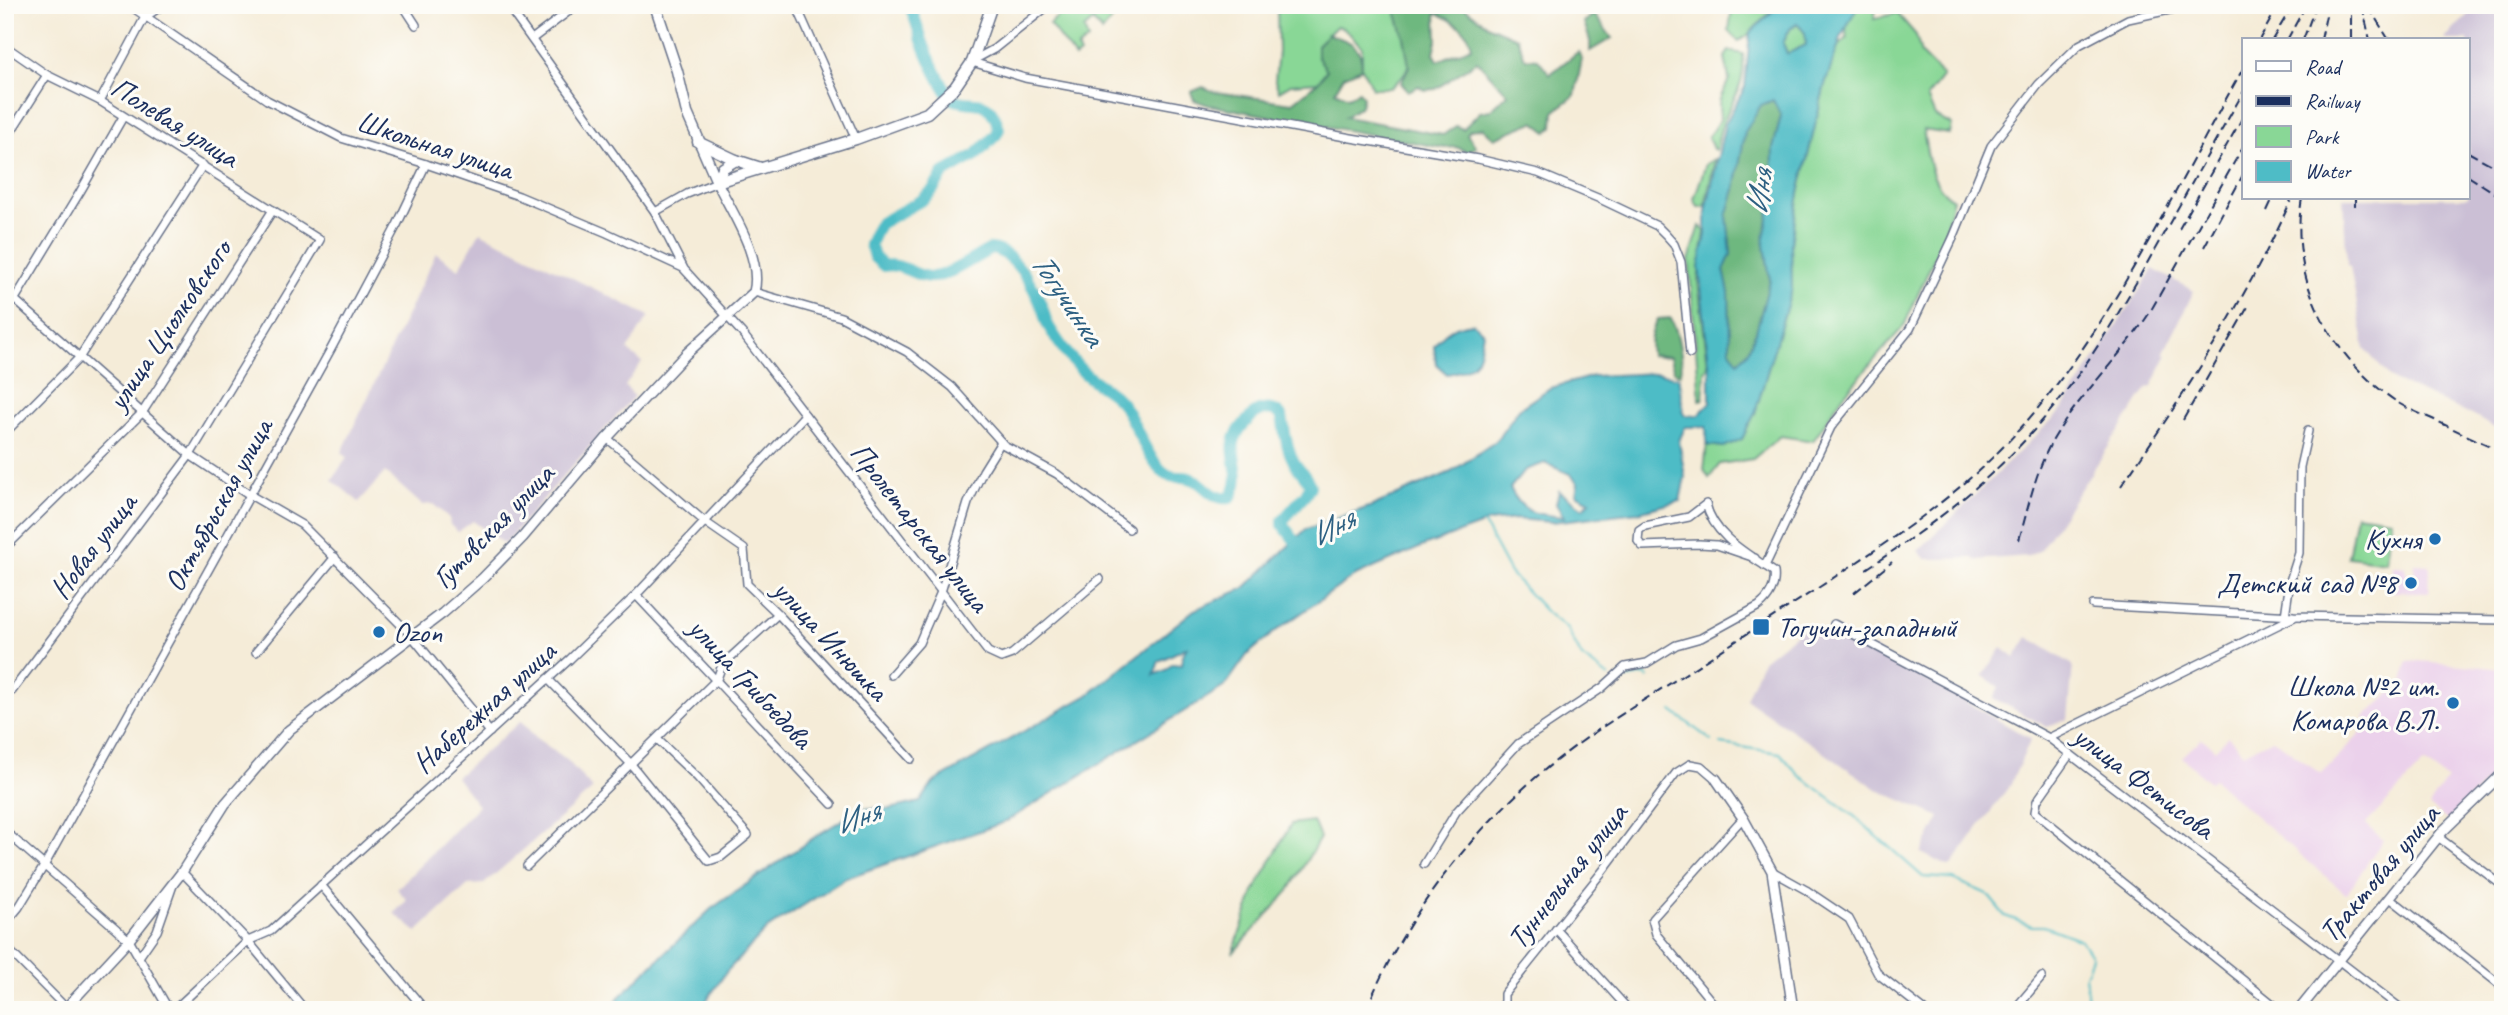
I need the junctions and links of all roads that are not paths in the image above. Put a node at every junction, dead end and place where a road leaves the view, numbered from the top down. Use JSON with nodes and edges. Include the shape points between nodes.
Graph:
{"nodes":[{"id":1,"x":129,"y":5,"type":"edge"},
{"id":2,"x":163,"y":5,"type":"edge"},
{"id":3,"x":403,"y":5,"type":"edge"},
{"id":4,"x":508,"y":5,"type":"edge"},
{"id":5,"x":578,"y":5,"type":"edge"},
{"id":6,"x":655,"y":5,"type":"edge"},
{"id":7,"x":796,"y":5,"type":"edge"},
{"id":8,"x":992,"y":5,"type":"edge"},
{"id":9,"x":1049,"y":5,"type":"edge"},
{"id":10,"x":2192,"y":5,"type":"edge"},
{"id":11,"x":145,"y":17,"type":"junction"},
{"id":12,"x":416,"y":25,"type":"dead end"},
{"id":13,"x":531,"y":39,"type":"junction"},
{"id":14,"x":5,"y":46,"type":"edge"},
{"id":15,"x":972,"y":62,"type":"junction"},
{"id":16,"x":47,"y":75,"type":"junction"},
{"id":17,"x":100,"y":101,"type":"junction"},
{"id":18,"x":123,"y":117,"type":"junction"},
{"id":19,"x":856,"y":139,"type":"junction"},
{"id":20,"x":5,"y":141,"type":"edge"},
{"id":21,"x":697,"y":141,"type":"junction"},
{"id":22,"x":736,"y":160,"type":"junction"},
{"id":23,"x":426,"y":164,"type":"junction"},
{"id":24,"x":203,"y":165,"type":"junction"},
{"id":25,"x":762,"y":168,"type":"junction"},
{"id":26,"x":717,"y":182,"type":"junction"},
{"id":27,"x":274,"y":211,"type":"junction"},
{"id":28,"x":655,"y":212,"type":"junction"},
{"id":29,"x":320,"y":240,"type":"joint"},
{"id":30,"x":683,"y":268,"type":"junction"},
{"id":31,"x":5,"y":291,"type":"edge"},
{"id":32,"x":754,"y":292,"type":"junction"},
{"id":33,"x":15,"y":299,"type":"junction"},
{"id":34,"x":5,"y":309,"type":"edge"},
{"id":35,"x":729,"y":317,"type":"junction"},
{"id":36,"x":1690,"y":354,"type":"dead end"},
{"id":37,"x":79,"y":358,"type":"junction"},
{"id":38,"x":142,"y":413,"type":"junction"},
{"id":39,"x":805,"y":415,"type":"junction"},
{"id":40,"x":2308,"y":431,"type":"dead end"},
{"id":41,"x":5,"y":433,"type":"edge"},
{"id":42,"x":607,"y":438,"type":"junction"},
{"id":43,"x":1001,"y":442,"type":"junction"},
{"id":44,"x":190,"y":455,"type":"junction"},
{"id":45,"x":250,"y":495,"type":"junction"},
{"id":46,"x":705,"y":522,"type":"junction"},
{"id":47,"x":1129,"y":529,"type":"dead end"},
{"id":48,"x":5,"y":548,"type":"edge"},
{"id":49,"x":335,"y":557,"type":"junction"},
{"id":50,"x":1755,"y":558,"type":"junction"},
{"id":51,"x":1765,"y":566,"type":"junction"},
{"id":52,"x":1100,"y":579,"type":"dead end"},
{"id":53,"x":941,"y":592,"type":"junction"},
{"id":54,"x":636,"y":594,"type":"junction"},
{"id":55,"x":2093,"y":605,"type":"dead end"},
{"id":56,"x":778,"y":614,"type":"junction"},
{"id":57,"x":2285,"y":616,"type":"junction"},
{"id":58,"x":2294,"y":616,"type":"junction"},
{"id":59,"x":2503,"y":620,"type":"edge"},
{"id":60,"x":1835,"y":624,"type":"dead end"},
{"id":61,"x":411,"y":635,"type":"junction"},
{"id":62,"x":256,"y":652,"type":"dead end"},
{"id":63,"x":891,"y":675,"type":"dead end"},
{"id":64,"x":548,"y":679,"type":"junction"},
{"id":65,"x":717,"y":679,"type":"junction"},
{"id":66,"x":5,"y":695,"type":"edge"},
{"id":67,"x":490,"y":732,"type":"junction"},
{"id":68,"x":2049,"y":738,"type":"junction"},
{"id":69,"x":657,"y":739,"type":"junction"},
{"id":70,"x":2070,"y":754,"type":"junction"},
{"id":71,"x":911,"y":759,"type":"dead end"},
{"id":72,"x":630,"y":763,"type":"junction"},
{"id":73,"x":2502,"y":774,"type":"edge"},
{"id":74,"x":1716,"y":779,"type":"joint"},
{"id":75,"x":832,"y":804,"type":"dead end"},
{"id":76,"x":1743,"y":818,"type":"junction"},
{"id":77,"x":5,"y":831,"type":"edge"},
{"id":78,"x":2438,"y":837,"type":"junction"},
{"id":79,"x":1424,"y":863,"type":"dead end"},
{"id":80,"x":44,"y":866,"type":"junction"},
{"id":81,"x":527,"y":866,"type":"dead end"},
{"id":82,"x":1772,"y":871,"type":"junction"},
{"id":83,"x":182,"y":872,"type":"junction"},
{"id":84,"x":174,"y":883,"type":"junction"},
{"id":85,"x":321,"y":885,"type":"junction"},
{"id":86,"x":2503,"y":886,"type":"edge"},
{"id":87,"x":2390,"y":898,"type":"junction"},
{"id":88,"x":5,"y":924,"type":"edge"},
{"id":89,"x":1556,"y":929,"type":"junction"},
{"id":90,"x":129,"y":940,"type":"junction"},
{"id":91,"x":248,"y":941,"type":"junction"},
{"id":92,"x":5,"y":946,"type":"edge"},
{"id":93,"x":139,"y":957,"type":"junction"},
{"id":94,"x":2339,"y":959,"type":"junction"},
{"id":95,"x":2042,"y":977,"type":"dead end"},
{"id":96,"x":2503,"y":986,"type":"edge"},
{"id":97,"x":66,"y":1009,"type":"edge"},
{"id":98,"x":172,"y":1010,"type":"edge"},
{"id":99,"x":305,"y":1010,"type":"edge"},
{"id":100,"x":425,"y":1010,"type":"edge"},
{"id":101,"x":1504,"y":1010,"type":"edge"},
{"id":102,"x":1629,"y":1010,"type":"edge"},
{"id":103,"x":1714,"y":1010,"type":"edge"},
{"id":104,"x":1793,"y":1010,"type":"edge"},
{"id":105,"x":1924,"y":1010,"type":"edge"},
{"id":106,"x":2014,"y":1010,"type":"edge"},
{"id":107,"x":2280,"y":1010,"type":"edge"},
{"id":108,"x":2299,"y":1010,"type":"edge"},
{"id":109,"x":2403,"y":1010,"type":"edge"}],
"edges":[{"from":1,"to":11,"type":"street","name":"Школьная улица"},
{"from":2,"to":11,"type":"street"},
{"from":3,"to":12,"type":"street"},
{"from":4,"to":13,"type":"street"},
{"from":5,"to":13,"type":"street"},
{"from":6,"to":21,"type":"main road"},
{"from":7,"to":19,"type":"street"},
{"from":8,"to":15,"type":"main road"},
{"from":9,"to":15,"type":"street"},
{"from":10,"to":51,"type":"street","via":[[2128,19],[2079,45],[2039,84],[1991,146],[1910,329],[1831,427]]},
{"from":11,"to":17,"type":"street"},
{"from":11,"to":23,"type":"street","name":"Школьная улица","via":[[267,100],[341,138]]},
{"from":13,"to":28,"type":"street"},
{"from":14,"to":16,"type":"street","name":"Полевая улица"},
{"from":15,"to":19,"type":"main road","via":[[937,106]]},
{"from":15,"to":36,"type":"street","via":[[1025,78],[1538,173],[1666,234],[1681,262]]},
{"from":16,"to":17,"type":"street","name":"Полевая улица"},
{"from":16,"to":20,"type":"street"},
{"from":17,"to":18,"type":"street","name":"Полевая улица"},
{"from":18,"to":24,"type":"street","name":"Полевая улица"},
{"from":18,"to":33,"type":"street"},
{"from":19,"to":25,"type":"main road"},
{"from":21,"to":22,"type":"main road"},
{"from":21,"to":26,"type":"main road"},
{"from":22,"to":25,"type":"main road"},
{"from":22,"to":26,"type":"main road","via":[[723,168]]},
{"from":23,"to":30,"type":"street","name":"Школьная улица","via":[[519,196]]},
{"from":23,"to":45,"type":"street","name":"Октябрьская улица"},
{"from":24,"to":27,"type":"street","name":"Полевая улица"},
{"from":24,"to":37,"type":"street"},
{"from":25,"to":26,"type":"main road"},
{"from":26,"to":28,"type":"street"},
{"from":26,"to":32,"type":"street","via":[[756,267]]},
{"from":27,"to":29,"type":"street","name":"Полевая улица"},
{"from":27,"to":38,"type":"street","name":"улица Циолковского"},
{"from":28,"to":30,"type":"street"},
{"from":29,"to":44,"type":"street","name":"Новая улица"},
{"from":30,"to":35,"type":"street","name":"Школьная улица"},
{"from":31,"to":33,"type":"street"},
{"from":32,"to":35,"type":"street","name":"Гутовская улица"},
{"from":32,"to":43,"type":"street","via":[[841,317],[907,352],[953,387]]},
{"from":33,"to":34,"type":"street"},
{"from":33,"to":37,"type":"street"},
{"from":35,"to":39,"type":"street","name":"Пролетарская улица"},
{"from":35,"to":42,"type":"street","name":"Гутовская улица","via":[[686,354]]},
{"from":37,"to":38,"type":"street"},
{"from":37,"to":41,"type":"street"},
{"from":38,"to":44,"type":"street"},
{"from":38,"to":48,"type":"street","name":"улица Циолковского"},
{"from":39,"to":46,"type":"street","name":"Набережная улица"},
{"from":39,"to":53,"type":"street","name":"Пролетарская улица"},
{"from":40,"to":57,"type":"street","via":[[2300,467],[2299,553]]},
{"from":42,"to":46,"type":"street","name":"улица Инюшка"},
{"from":42,"to":61,"type":"street","name":"Гутовская улица","via":[[499,562]]},
{"from":43,"to":47,"type":"street","via":[[1057,474]]},
{"from":43,"to":53,"type":"street","name":"улица Инюшка","via":[[968,503]]},
{"from":44,"to":45,"type":"street"},
{"from":44,"to":66,"type":"street","name":"Новая улица"},
{"from":45,"to":49,"type":"street","via":[[302,525]]},
{"from":45,"to":80,"type":"street","name":"Октябрьская улица"},
{"from":46,"to":54,"type":"street","name":"Набережная улица"},
{"from":46,"to":56,"type":"street","name":"улица Инюшка","via":[[744,550],[747,584]]},
{"from":49,"to":61,"type":"street"},
{"from":49,"to":62,"type":"street"},
{"from":50,"to":50,"type":"street","via":[[1719,531],[1706,504],[1689,517],[1644,526],[1637,535],[1642,546],[1717,545]]},
{"from":50,"to":51,"type":"street"},
{"from":51,"to":79,"type":"street","via":[[1775,578],[1767,600],[1759,606],[1647,663],[1625,667],[1518,744],[1456,813]]},
{"from":52,"to":53,"type":"street","name":"Пролетарская улица","via":[[1012,654],[1001,658],[988,652]]},
{"from":53,"to":63,"type":"street","name":"улица Инюшка","via":[[919,643]]},
{"from":54,"to":64,"type":"street","name":"Набережная улица"},
{"from":54,"to":65,"type":"street","name":"улица Грибоедова"},
{"from":55,"to":57,"type":"street"},
{"from":56,"to":65,"type":"street","via":[[722,665]]},
{"from":56,"to":71,"type":"street","name":"улица Инюшка"},
{"from":57,"to":58,"type":"street"},
{"from":58,"to":59,"type":"street"},
{"from":58,"to":68,"type":"street"},
{"from":60,"to":68,"type":"street","name":"улица Фетисова"},
{"from":61,"to":67,"type":"street"},
{"from":61,"to":83,"type":"street","name":"Гутовская улица","via":[[289,730],[225,804]]},
{"from":64,"to":67,"type":"street","name":"Набережная улица"},
{"from":64,"to":72,"type":"street"},
{"from":65,"to":69,"type":"street"},
{"from":65,"to":75,"type":"street","name":"улица Грибоедова"},
{"from":67,"to":85,"type":"street","name":"Набережная улица"},
{"from":68,"to":70,"type":"street","name":"улица Фетисова"},
{"from":69,"to":72,"type":"street"},
{"from":69,"to":72,"type":"street","via":[[748,835],[709,861]]},
{"from":70,"to":94,"type":"street","name":"улица Фетисова"},
{"from":70,"to":107,"type":"street","via":[[2037,801],[2035,812]]},
{"from":72,"to":81,"type":"street"},
{"from":73,"to":78,"type":"street","name":"Трактовая улица"},
{"from":74,"to":76,"type":"street"},
{"from":74,"to":89,"type":"street","name":"Туннельная улица","via":[[1701,766],[1690,764],[1676,773]]},
{"from":76,"to":82,"type":"street"},
{"from":76,"to":103,"type":"street","via":[[1652,919],[1656,934]]},
{"from":77,"to":80,"type":"street"},
{"from":78,"to":86,"type":"street"},
{"from":78,"to":87,"type":"street","name":"Трактовая улица"},
{"from":80,"to":88,"type":"street","name":"Октябрьская улица"},
{"from":80,"to":90,"type":"street"},
{"from":82,"to":104,"type":"street"},
{"from":82,"to":105,"type":"street","via":[[1849,919],[1878,974]]},
{"from":83,"to":84,"type":"street","name":"Гутовская улица"},
{"from":83,"to":91,"type":"street"},
{"from":84,"to":90,"type":"street","name":"Гутовская улица"},
{"from":84,"to":93,"type":"street","via":[[157,930]]},
{"from":85,"to":91,"type":"street","name":"Набережная улица","via":[[271,931]]},
{"from":85,"to":100,"type":"street"},
{"from":87,"to":94,"type":"street","name":"Трактовая улица"},
{"from":87,"to":96,"type":"street"},
{"from":89,"to":101,"type":"street","name":"Туннельная улица","via":[[1504,994]]},
{"from":89,"to":102,"type":"street"},
{"from":90,"to":93,"type":"street"},
{"from":90,"to":97,"type":"street","name":"Гутовская улица"},
{"from":91,"to":98,"type":"street","name":"Набережная улица"},
{"from":91,"to":99,"type":"street"},
{"from":92,"to":97,"type":"street"},
{"from":93,"to":98,"type":"street"},
{"from":94,"to":108,"type":"street","name":"Трактовая улица"},
{"from":94,"to":109,"type":"street","name":"улица Фетисова"},
{"from":95,"to":106,"type":"street"}]}
